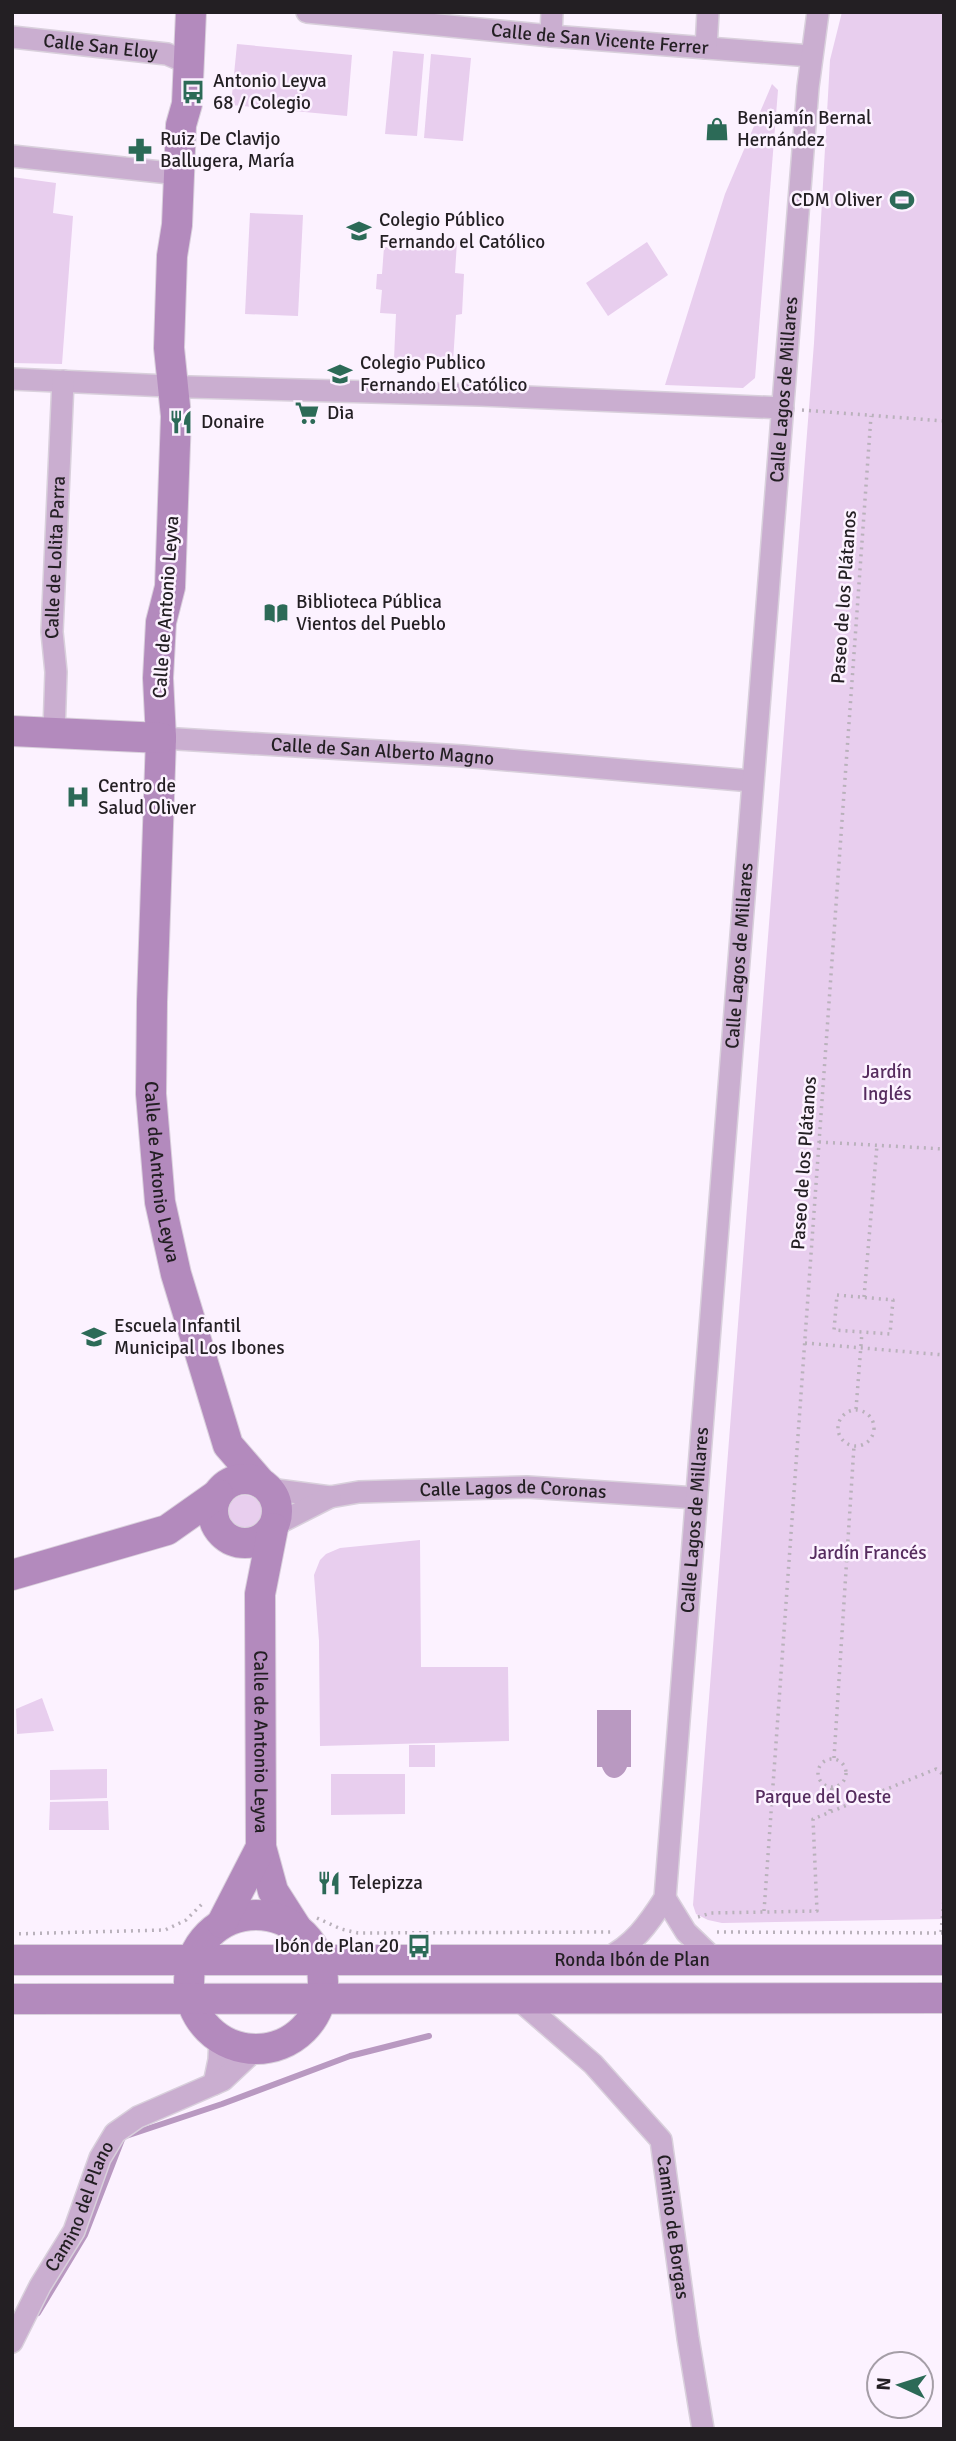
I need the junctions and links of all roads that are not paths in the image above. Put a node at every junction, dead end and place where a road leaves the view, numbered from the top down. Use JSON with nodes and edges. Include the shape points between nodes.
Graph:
{"nodes":[{"id":1,"x":191,"y":12,"type":"edge"},
{"id":2,"x":307,"y":12,"type":"edge"},
{"id":3,"x":552,"y":12,"type":"edge"},
{"id":4,"x":708,"y":12,"type":"edge"},
{"id":5,"x":817,"y":12,"type":"edge"},
{"id":6,"x":551,"y":36,"type":"junction"},
{"id":7,"x":12,"y":37,"type":"edge"},
{"id":8,"x":706,"y":48,"type":"junction"},
{"id":9,"x":811,"y":56,"type":"junction"},
{"id":10,"x":188,"y":63,"type":"junction"},
{"id":11,"x":12,"y":156,"type":"edge"},
{"id":12,"x":179,"y":174,"type":"junction"},
{"id":13,"x":12,"y":379,"type":"edge"},
{"id":14,"x":63,"y":381,"type":"junction"},
{"id":15,"x":173,"y":387,"type":"junction"},
{"id":16,"x":783,"y":408,"type":"junction"},
{"id":17,"x":12,"y":731,"type":"edge"},
{"id":18,"x":54,"y":732,"type":"junction"},
{"id":19,"x":161,"y":738,"type":"junction"},
{"id":20,"x":752,"y":781,"type":"junction"},
{"id":21,"x":228,"y":1445,"type":"junction"},
{"id":22,"x":265,"y":1486,"type":"junction"},
{"id":23,"x":220,"y":1491,"type":"junction"},
{"id":24,"x":330,"y":1497,"type":"junction"},
{"id":25,"x":696,"y":1498,"type":"junction"},
{"id":26,"x":274,"y":1526,"type":"junction"},
{"id":27,"x":167,"y":1530,"type":"junction"},
{"id":28,"x":230,"y":1539,"type":"junction"},
{"id":29,"x":12,"y":1576,"type":"edge"},
{"id":30,"x":260,"y":1594,"type":"junction"},
{"id":31,"x":261,"y":1847,"type":"junction"},
{"id":32,"x":665,"y":1898,"type":"junction"},
{"id":33,"x":213,"y":1912,"type":"junction"},
{"id":34,"x":305,"y":1921,"type":"junction"},
{"id":35,"x":943,"y":1942,"type":"edge"},
{"id":36,"x":192,"y":1959,"type":"junction"},
{"id":37,"x":12,"y":1960,"type":"edge"},
{"id":38,"x":320,"y":1960,"type":"junction"},
{"id":39,"x":603,"y":1960,"type":"junction"},
{"id":40,"x":715,"y":1961,"type":"junction"},
{"id":41,"x":321,"y":1997,"type":"junction"},
{"id":42,"x":944,"y":1998,"type":"edge"},
{"id":43,"x":12,"y":1999,"type":"edge"},
{"id":44,"x":190,"y":1999,"type":"junction"},
{"id":45,"x":518,"y":1999,"type":"junction"},
{"id":46,"x":220,"y":2038,"type":"junction"},
{"id":47,"x":255,"y":2050,"type":"junction"},
{"id":48,"x":214,"y":2084,"type":"junction"},
{"id":49,"x":12,"y":2342,"type":"edge"},
{"id":50,"x":703,"y":2429,"type":"edge"}],
"edges":[{"from":1,"to":10,"type":"street","name":"Calle de Antonio Leyva"},
{"from":2,"to":6,"type":"street","name":"Calle de San Vicente Ferrer"},
{"from":3,"to":6,"type":"street"},
{"from":4,"to":8,"type":"street"},
{"from":5,"to":9,"type":"street","name":"Calle Lagos de Millares"},
{"from":6,"to":8,"type":"street","name":"Calle de San Vicente Ferrer"},
{"from":7,"to":10,"type":"street","name":"Calle San Eloy","via":[[167,54]]},
{"from":8,"to":9,"type":"street","name":"Calle de San Vicente Ferrer"},
{"from":9,"to":16,"type":"street","name":"Calle Lagos de Millares"},
{"from":10,"to":12,"type":"street","name":"Calle de Antonio Leyva"},
{"from":11,"to":12,"type":"street"},
{"from":12,"to":15,"type":"street","name":"Calle de Antonio Leyva","via":[[169,348]]},
{"from":13,"to":14,"type":"street"},
{"from":14,"to":15,"type":"street"},
{"from":14,"to":18,"type":"street","name":"Calle de Lolita Parra","via":[[52,632]]},
{"from":15,"to":16,"type":"street"},
{"from":15,"to":19,"type":"street","name":"Calle de Antonio Leyva","via":[[170,587],[161,622],[158,678]]},
{"from":16,"to":20,"type":"street","name":"Calle Lagos de Millares"},
{"from":17,"to":18,"type":"street","name":"Calle de San Alberto Magno"},
{"from":18,"to":19,"type":"street","name":"Calle de San Alberto Magno"},
{"from":19,"to":20,"type":"street","name":"Calle de San Alberto Magno","via":[[462,756]]},
{"from":19,"to":21,"type":"street","name":"Calle de Antonio Leyva","via":[[150,1047],[154,1146],[160,1202],[176,1274]]},
{"from":20,"to":25,"type":"street","name":"Calle Lagos de Millares"},
{"from":21,"to":22,"type":"street","name":"Calle de Antonio Leyva"},
{"from":21,"to":23,"type":"street","name":"Calle de Antonio Leyva"},
{"from":22,"to":23,"type":"street","via":[[240,1479]]},
{"from":22,"to":24,"type":"street","name":"Calle Lagos de Coronas"},
{"from":22,"to":26,"type":"street","via":[[277,1506]]},
{"from":23,"to":27,"type":"street"},
{"from":23,"to":28,"type":"street","via":[[213,1511],[218,1529]]},
{"from":24,"to":25,"type":"street","name":"Calle Lagos de Coronas","via":[[359,1492],[527,1487]]},
{"from":24,"to":26,"type":"street","name":"Calle Lagos de Coronas"},
{"from":25,"to":32,"type":"street","name":"Calle Lagos de Millares"},
{"from":26,"to":28,"type":"street","via":[[247,1544]]},
{"from":26,"to":30,"type":"street","name":"Calle de Antonio Leyva"},
{"from":27,"to":28,"type":"street"},
{"from":27,"to":29,"type":"street"},
{"from":28,"to":30,"type":"street","name":"Calle de Antonio Leyva"},
{"from":30,"to":31,"type":"street","name":"Calle de Antonio Leyva"},
{"from":31,"to":33,"type":"street","name":"Calle de Antonio Leyva"},
{"from":31,"to":34,"type":"street","name":"Calle de Antonio Leyva","via":[[273,1891]]},
{"from":32,"to":39,"type":"street","via":[[641,1932]]},
{"from":32,"to":40,"type":"street","via":[[682,1928]]},
{"from":33,"to":34,"type":"street"},
{"from":33,"to":36,"type":"street","via":[[208,1934]]},
{"from":34,"to":38,"type":"street"},
{"from":35,"to":40,"type":"street","name":"Ronda Ibón de Plan"},
{"from":36,"to":37,"type":"street","name":"Ronda Ibón de Plan"},
{"from":36,"to":38,"type":"street","name":"Ronda Ibón de Plan"},
{"from":36,"to":44,"type":"street"},
{"from":38,"to":39,"type":"street","name":"Ronda Ibón de Plan"},
{"from":38,"to":41,"type":"street"},
{"from":39,"to":40,"type":"street","name":"Ronda Ibón de Plan"},
{"from":41,"to":44,"type":"street","name":"Ronda Ibón de Plan"},
{"from":41,"to":45,"type":"street","name":"Ronda Ibón de Plan"},
{"from":41,"to":47,"type":"street","via":[[314,2017],[301,2033],[284,2044]]},
{"from":42,"to":45,"type":"street","name":"Ronda Ibón de Plan"},
{"from":43,"to":44,"type":"street","name":"Ronda Ibón de Plan"},
{"from":44,"to":46,"type":"street","via":[[197,2017]]},
{"from":45,"to":50,"type":"street","name":"Camino de Borgas","via":[[593,2064],[661,2140]]},
{"from":46,"to":47,"type":"street"},
{"from":46,"to":48,"type":"street"},
{"from":47,"to":48,"type":"street","name":"Camino del Plano"},
{"from":48,"to":49,"type":"street","name":"Camino del Plano","via":[[138,2117],[115,2133],[100,2158],[74,2231]]}]}
